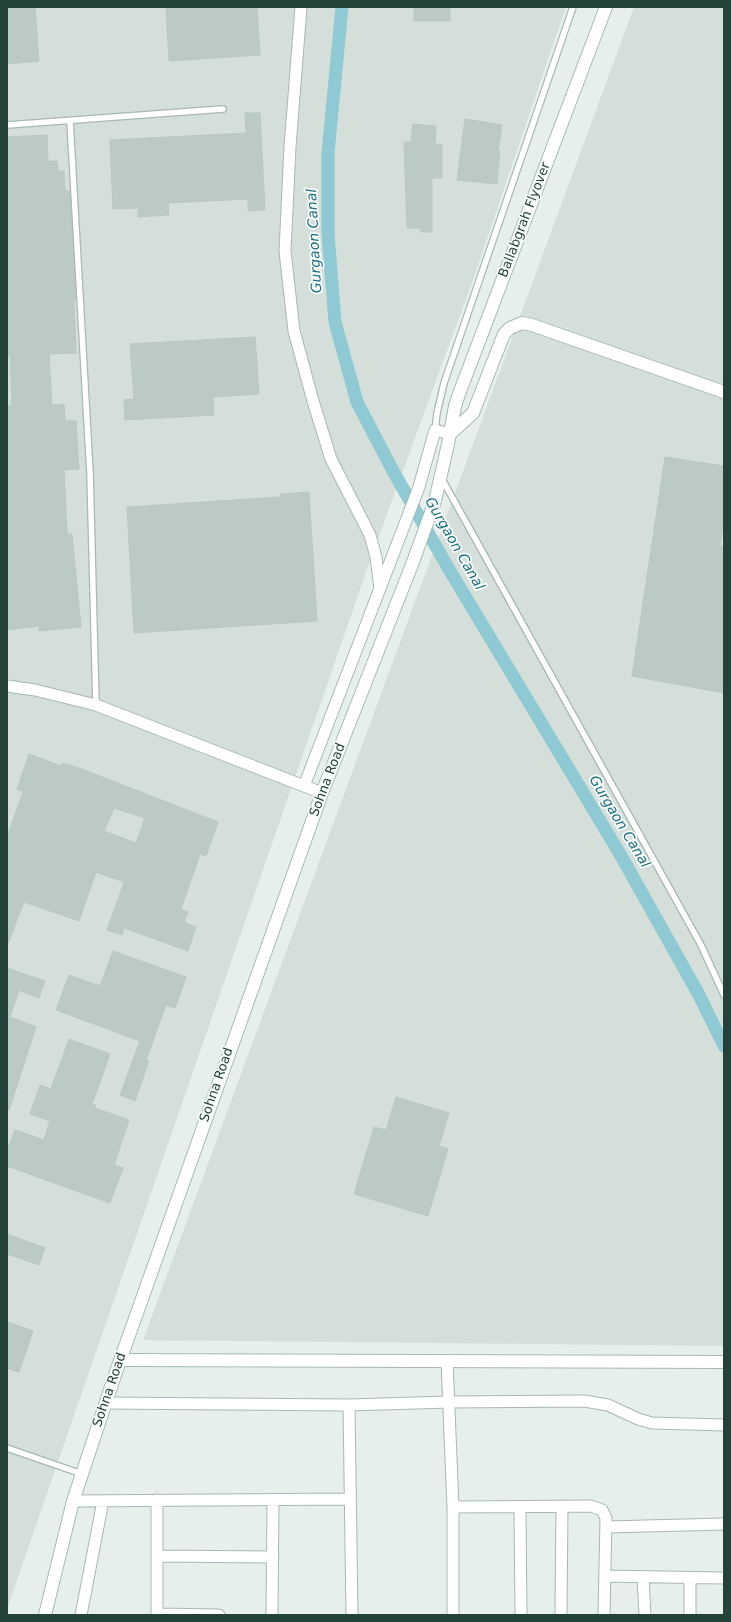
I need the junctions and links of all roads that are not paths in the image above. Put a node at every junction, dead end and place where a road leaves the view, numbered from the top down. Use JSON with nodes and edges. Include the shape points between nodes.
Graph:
{"nodes":[{"id":1,"x":301,"y":7,"type":"edge"},
{"id":2,"x":574,"y":7,"type":"edge"},
{"id":3,"x":606,"y":7,"type":"edge"},
{"id":4,"x":223,"y":109,"type":"dead end"},
{"id":5,"x":70,"y":121,"type":"junction"},
{"id":6,"x":7,"y":125,"type":"edge"},
{"id":7,"x":724,"y":392,"type":"edge"},
{"id":8,"x":435,"y":430,"type":"junction"},
{"id":9,"x":450,"y":434,"type":"junction"},
{"id":10,"x":440,"y":477,"type":"junction"},
{"id":11,"x":435,"y":500,"type":"joint"},
{"id":12,"x":380,"y":589,"type":"junction"},
{"id":13,"x":7,"y":687,"type":"edge"},
{"id":14,"x":96,"y":705,"type":"junction"},
{"id":15,"x":304,"y":786,"type":"junction"},
{"id":16,"x":322,"y":793,"type":"junction"},
{"id":17,"x":724,"y":995,"type":"edge"},
{"id":18,"x":120,"y":1360,"type":"junction"},
{"id":19,"x":447,"y":1361,"type":"junction"},
{"id":20,"x":724,"y":1362,"type":"edge"},
{"id":21,"x":448,"y":1402,"type":"junction"},
{"id":22,"x":105,"y":1403,"type":"junction"},
{"id":23,"x":349,"y":1405,"type":"junction"},
{"id":24,"x":724,"y":1425,"type":"edge"},
{"id":25,"x":7,"y":1448,"type":"edge"},
{"id":26,"x":82,"y":1474,"type":"junction"},
{"id":27,"x":350,"y":1499,"type":"junction"},
{"id":28,"x":157,"y":1500,"type":"junction"},
{"id":29,"x":273,"y":1500,"type":"junction"},
{"id":30,"x":73,"y":1501,"type":"junction"},
{"id":31,"x":104,"y":1501,"type":"junction"},
{"id":32,"x":453,"y":1507,"type":"junction"},
{"id":33,"x":520,"y":1508,"type":"junction"},
{"id":34,"x":562,"y":1508,"type":"junction"},
{"id":35,"x":724,"y":1524,"type":"edge"},
{"id":36,"x":606,"y":1527,"type":"junction"},
{"id":37,"x":157,"y":1556,"type":"junction"},
{"id":38,"x":273,"y":1557,"type":"junction"},
{"id":39,"x":605,"y":1576,"type":"junction"},
{"id":40,"x":643,"y":1578,"type":"junction"},
{"id":41,"x":724,"y":1578,"type":"edge"},
{"id":42,"x":690,"y":1579,"type":"junction"},
{"id":43,"x":157,"y":1614,"type":"edge"},
{"id":44,"x":45,"y":1615,"type":"edge"},
{"id":45,"x":81,"y":1615,"type":"edge"},
{"id":46,"x":219,"y":1615,"type":"edge"},
{"id":47,"x":272,"y":1615,"type":"edge"},
{"id":48,"x":352,"y":1615,"type":"edge"},
{"id":49,"x":453,"y":1615,"type":"edge"},
{"id":50,"x":521,"y":1615,"type":"edge"},
{"id":51,"x":561,"y":1615,"type":"edge"},
{"id":52,"x":604,"y":1615,"type":"edge"},
{"id":53,"x":645,"y":1615,"type":"edge"},
{"id":54,"x":690,"y":1615,"type":"edge"}],
"edges":[{"from":1,"to":12,"type":"street","via":[[285,251],[294,331],[312,401],[331,459],[370,535]]},
{"from":2,"to":8,"type":"lane","via":[[444,384]]},
{"from":3,"to":9,"type":"main road","name":"Ballabgrah Flyover","via":[[459,394]]},
{"from":4,"to":5,"type":"lane"},
{"from":5,"to":6,"type":"lane"},
{"from":5,"to":14,"type":"lane","via":[[90,473]]},
{"from":7,"to":9,"type":"main road","via":[[532,325],[522,324],[510,328],[504,334],[473,412]]},
{"from":8,"to":9,"type":"street"},
{"from":8,"to":12,"type":"street","via":[[420,486]]},
{"from":9,"to":10,"type":"main road","name":"Ballabgrah Flyover"},
{"from":10,"to":11,"type":"main road","name":"Ballabgrah Flyover"},
{"from":10,"to":17,"type":"lane","via":[[701,945]]},
{"from":11,"to":16,"type":"main road","name":"Sohna Road"},
{"from":12,"to":15,"type":"street"},
{"from":13,"to":14,"type":"street"},
{"from":14,"to":15,"type":"street"},
{"from":15,"to":16,"type":"street"},
{"from":16,"to":18,"type":"main road","name":"Sohna Road"},
{"from":18,"to":19,"type":"main road"},
{"from":18,"to":22,"type":"main road","name":"Sohna Road"},
{"from":19,"to":20,"type":"main road"},
{"from":19,"to":21,"type":"street"},
{"from":21,"to":23,"type":"street"},
{"from":21,"to":24,"type":"street","via":[[584,1401],[608,1405],[638,1420],[652,1423]]},
{"from":21,"to":32,"type":"street"},
{"from":22,"to":23,"type":"street"},
{"from":22,"to":26,"type":"main road","name":"Sohna Road"},
{"from":23,"to":27,"type":"street"},
{"from":25,"to":26,"type":"lane"},
{"from":26,"to":30,"type":"main road","name":"Sohna Road"},
{"from":27,"to":29,"type":"street"},
{"from":27,"to":48,"type":"street"},
{"from":28,"to":29,"type":"street"},
{"from":28,"to":31,"type":"street"},
{"from":28,"to":37,"type":"street"},
{"from":29,"to":38,"type":"street"},
{"from":30,"to":31,"type":"street"},
{"from":30,"to":44,"type":"main road","name":"Sohna Road"},
{"from":31,"to":45,"type":"street"},
{"from":32,"to":33,"type":"street"},
{"from":32,"to":49,"type":"street"},
{"from":33,"to":34,"type":"street"},
{"from":33,"to":50,"type":"street"},
{"from":34,"to":36,"type":"street","via":[[597,1507],[605,1513]]},
{"from":34,"to":51,"type":"street"},
{"from":35,"to":36,"type":"street"},
{"from":36,"to":39,"type":"street"},
{"from":37,"to":38,"type":"street"},
{"from":37,"to":43,"type":"street"},
{"from":38,"to":47,"type":"street"},
{"from":39,"to":40,"type":"street"},
{"from":39,"to":52,"type":"street"},
{"from":40,"to":42,"type":"street"},
{"from":40,"to":53,"type":"street"},
{"from":41,"to":42,"type":"street"},
{"from":42,"to":54,"type":"street"},
{"from":43,"to":46,"type":"street"}]}
